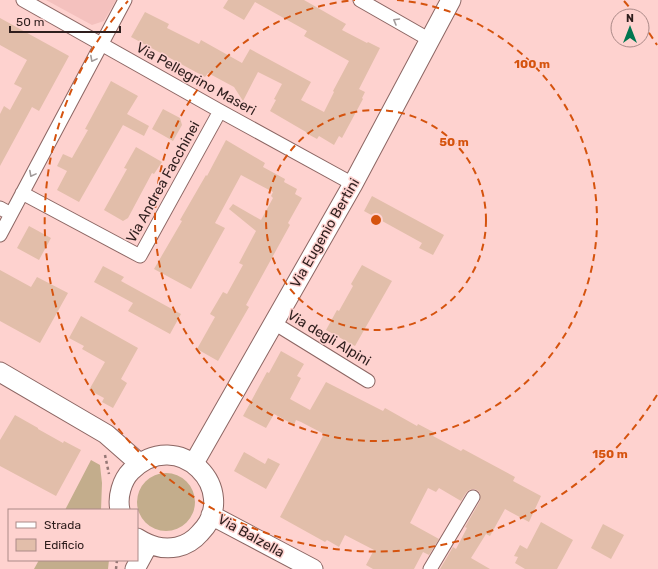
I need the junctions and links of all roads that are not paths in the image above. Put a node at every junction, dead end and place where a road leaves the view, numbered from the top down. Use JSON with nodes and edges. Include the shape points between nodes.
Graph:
{"nodes":[{"id":1,"x":23,"y":0,"type":"edge"},
{"id":2,"x":125,"y":0,"type":"edge"},
{"id":3,"x":360,"y":0,"type":"edge"},
{"id":4,"x":451,"y":0,"type":"edge"},
{"id":5,"x":430,"y":40,"type":"junction"},
{"id":6,"x":101,"y":43,"type":"junction"},
{"id":7,"x":220,"y":111,"type":"junction"},
{"id":8,"x":354,"y":184,"type":"junction"},
{"id":9,"x":22,"y":193,"type":"junction"},
{"id":10,"x":6,"y":211,"type":"edge"},
{"id":11,"x":0,"y":235,"type":"edge"},
{"id":12,"x":274,"y":323,"type":"junction"},
{"id":13,"x":0,"y":372,"type":"edge"},
{"id":14,"x":368,"y":380,"type":"dead end"},
{"id":15,"x":139,"y":463,"type":"junction"},
{"id":16,"x":194,"y":463,"type":"junction"},
{"id":17,"x":473,"y":497,"type":"dead end"},
{"id":18,"x":120,"y":509,"type":"edge"},
{"id":19,"x":212,"y":515,"type":"junction"},
{"id":20,"x":142,"y":542,"type":"edge"},
{"id":21,"x":138,"y":557,"type":"edge"},
{"id":22,"x":313,"y":569,"type":"edge"},
{"id":23,"x":430,"y":569,"type":"edge"}],
"edges":[{"from":1,"to":6,"type":"street","name":"Via Pellegrino Maseri"},
{"from":2,"to":6,"type":"street"},
{"from":5,"to":3,"type":"street","one_way":true},
{"from":4,"to":5,"type":"street","name":"Via Eugenio Bertini"},
{"from":5,"to":8,"type":"street","name":"Via Eugenio Bertini"},
{"from":6,"to":7,"type":"street","name":"Via Pellegrino Maseri"},
{"from":6,"to":9,"type":"street","one_way":true},
{"from":7,"to":8,"type":"street","name":"Via Pellegrino Maseri"},
{"from":7,"to":9,"type":"street","name":"Via Andrea Facchinei","via":[[140,256]]},
{"from":8,"to":12,"type":"street","name":"Via Eugenio Bertini"},
{"from":9,"to":10,"type":"street"},
{"from":10,"to":11,"type":"street"},
{"from":12,"to":14,"type":"street","name":"Via degli Alpini"},
{"from":12,"to":16,"type":"street","name":"Via Eugenio Bertini"},
{"from":13,"to":15,"type":"street","via":[[106,434]]},
{"from":15,"to":16,"type":"street","via":[[152,456],[166,454]]},
{"from":15,"to":18,"type":"street","via":[[127,475],[120,490]]},
{"from":16,"to":19,"type":"street","via":[[204,473],[211,486]]},
{"from":17,"to":23,"type":"street"},
{"from":19,"to":20,"type":"street","via":[[204,529],[193,540],[179,547],[163,549]]},
{"from":19,"to":22,"type":"street","name":"Via Balzella"},
{"from":20,"to":21,"type":"street"}]}
